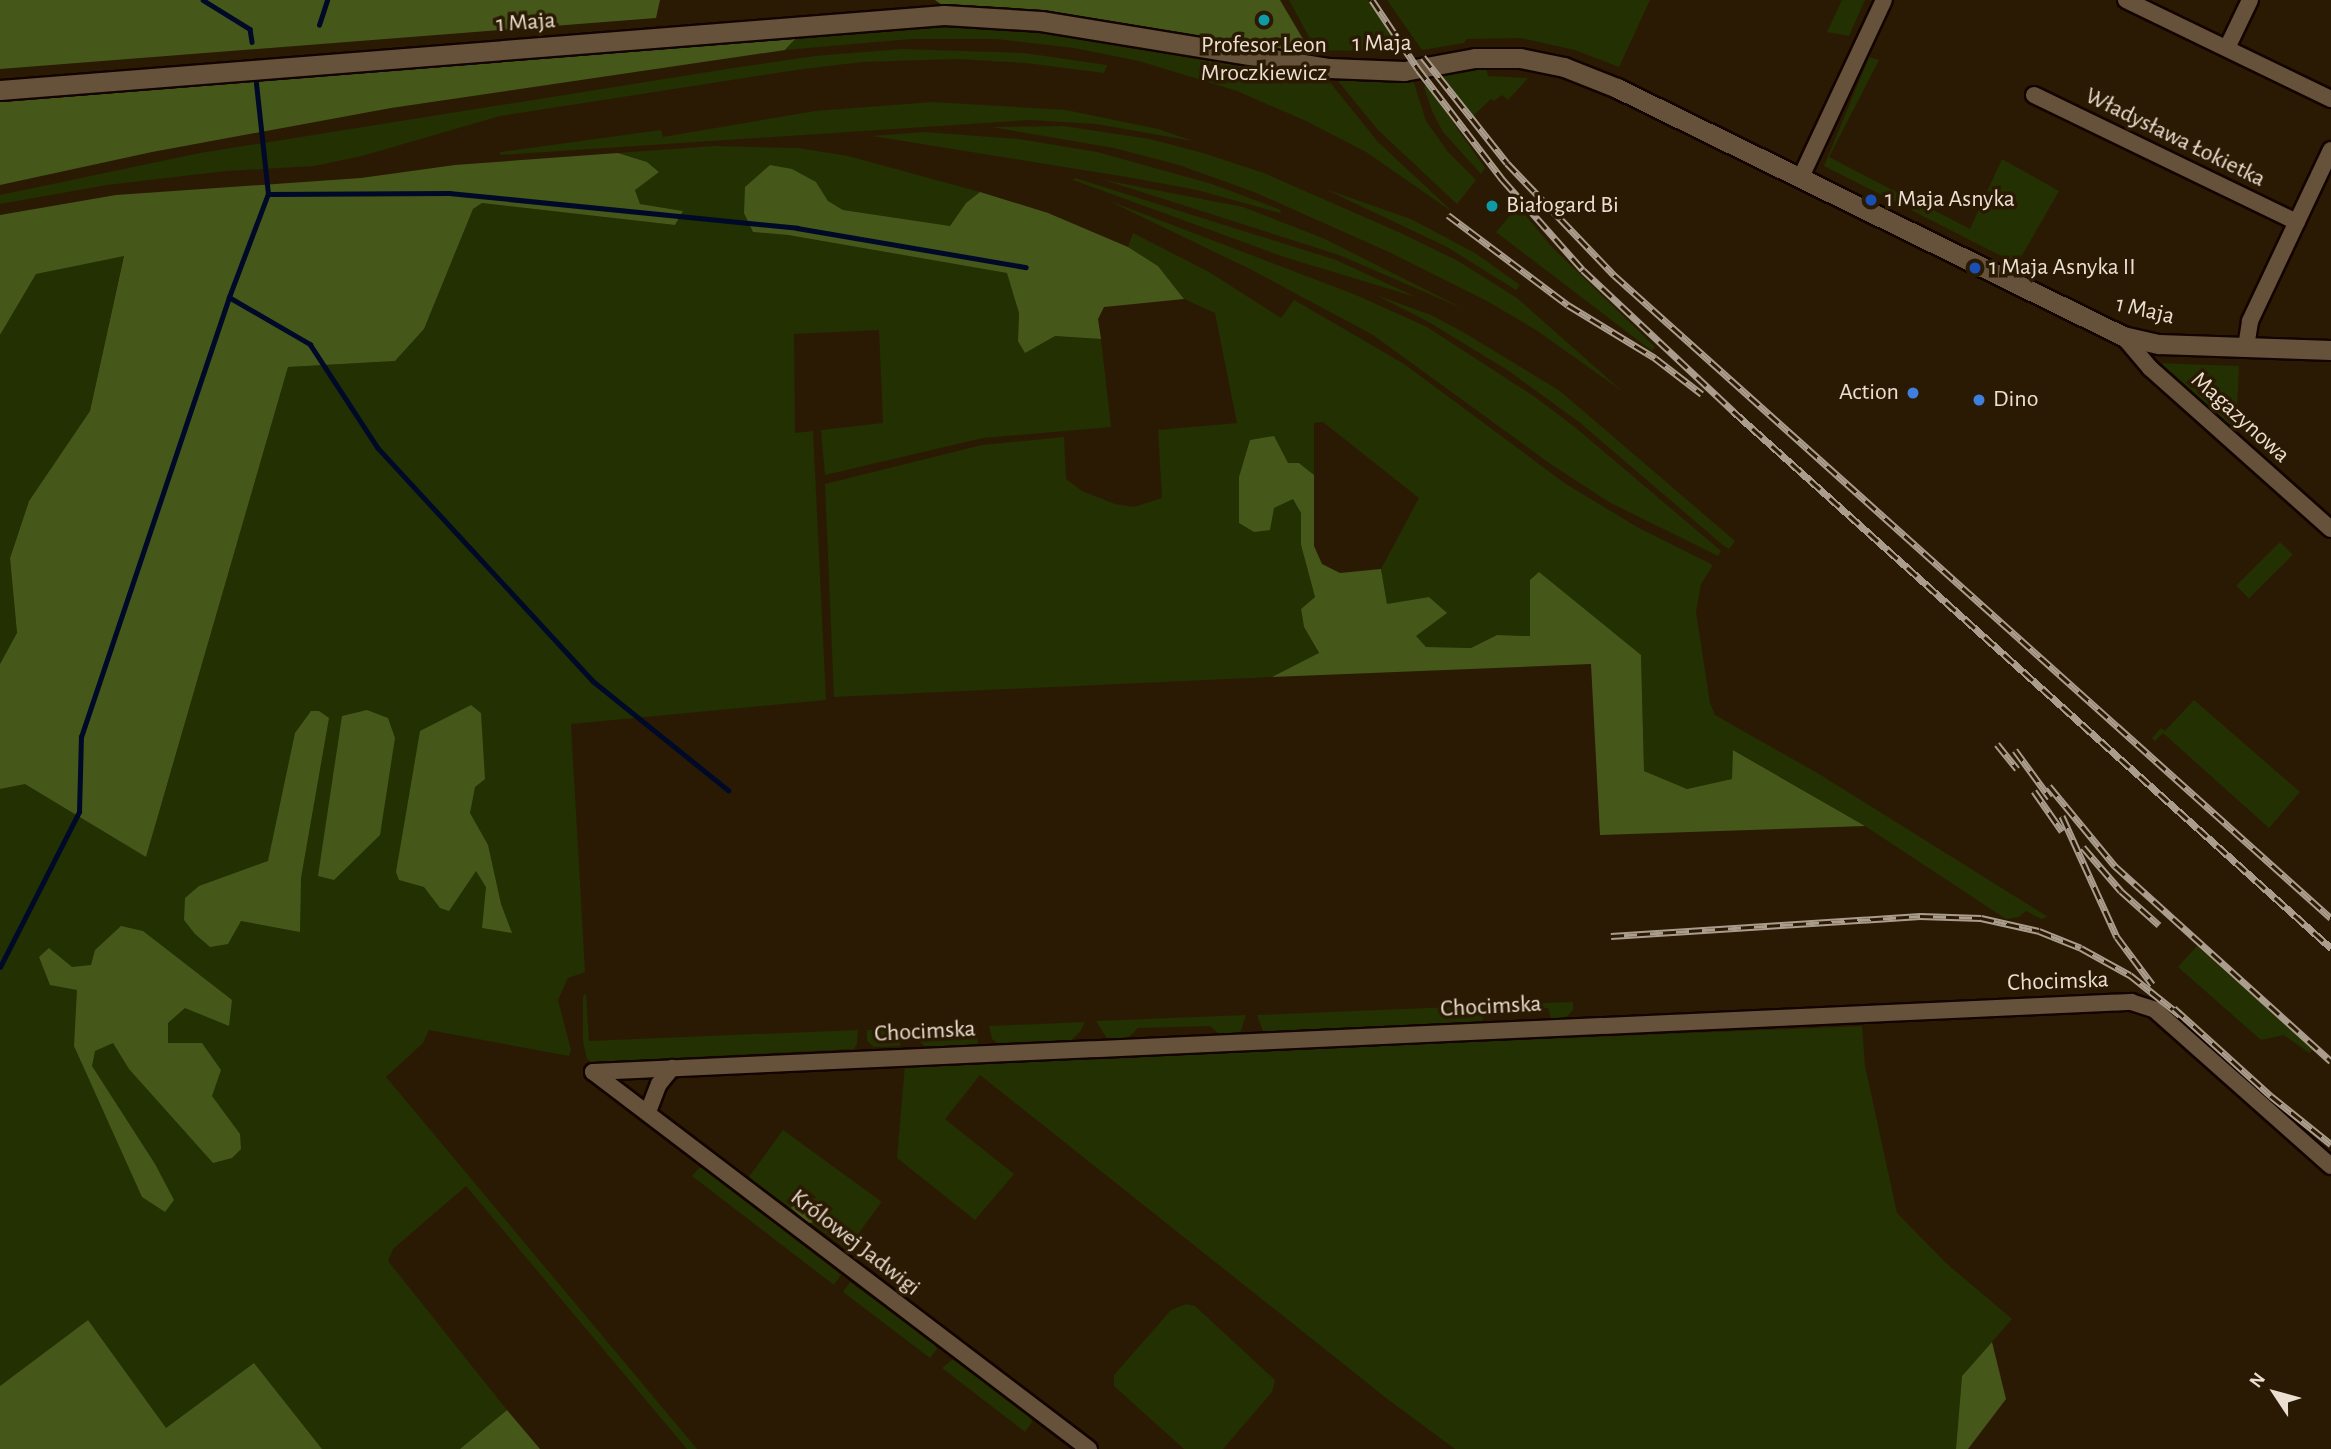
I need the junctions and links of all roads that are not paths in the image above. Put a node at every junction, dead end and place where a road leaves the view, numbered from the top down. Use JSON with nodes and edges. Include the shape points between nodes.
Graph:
{"nodes":[{"id":1,"x":1884,"y":0,"type":"edge"},
{"id":2,"x":2128,"y":0,"type":"edge"},
{"id":3,"x":2250,"y":0,"type":"edge"},
{"id":4,"x":924,"y":8,"type":"edge"},
{"id":5,"x":2227,"y":48,"type":"junction"},
{"id":6,"x":0,"y":90,"type":"edge"},
{"id":7,"x":2034,"y":95,"type":"dead end"},
{"id":8,"x":2331,"y":99,"type":"edge"},
{"id":9,"x":2331,"y":150,"type":"edge"},
{"id":10,"x":1801,"y":177,"type":"junction"},
{"id":11,"x":2297,"y":222,"type":"junction"},
{"id":12,"x":2123,"y":336,"type":"junction"},
{"id":13,"x":2246,"y":347,"type":"junction"},
{"id":14,"x":2331,"y":350,"type":"edge"},
{"id":15,"x":2331,"y":529,"type":"edge"},
{"id":16,"x":672,"y":1068,"type":"junction"},
{"id":17,"x":593,"y":1072,"type":"joint"},
{"id":18,"x":648,"y":1112,"type":"junction"},
{"id":19,"x":2331,"y":1166,"type":"edge"},
{"id":20,"x":1089,"y":1449,"type":"edge"}],
"edges":[{"from":1,"to":10,"type":"street"},
{"from":2,"to":5,"type":"street"},
{"from":3,"to":5,"type":"street"},
{"from":4,"to":6,"type":"street","name":"1 Maja"},
{"from":4,"to":10,"type":"street","name":"1 Maja","via":[[1041,21],[1348,70],[1404,71],[1483,58],[1535,60],[1617,88]]},
{"from":5,"to":8,"type":"street"},
{"from":7,"to":11,"type":"street","name":"Władysława Łokietka"},
{"from":9,"to":11,"type":"street"},
{"from":10,"to":12,"type":"street","name":"1 Maja"},
{"from":11,"to":13,"type":"street","via":[[2250,321]]},
{"from":12,"to":13,"type":"street","name":"1 Maja","via":[[2159,344]]},
{"from":12,"to":15,"type":"street","name":"Magazynowa","via":[[2150,369]]},
{"from":13,"to":14,"type":"street","name":"1 Maja"},
{"from":16,"to":17,"type":"street","name":"Chocimska"},
{"from":16,"to":18,"type":"street","via":[[659,1084]]},
{"from":16,"to":19,"type":"street","name":"Chocimska","via":[[2131,1002],[2157,1011]]},
{"from":17,"to":18,"type":"street","name":"Królowej Jadwigi"},
{"from":18,"to":20,"type":"street","name":"Królowej Jadwigi"}]}
